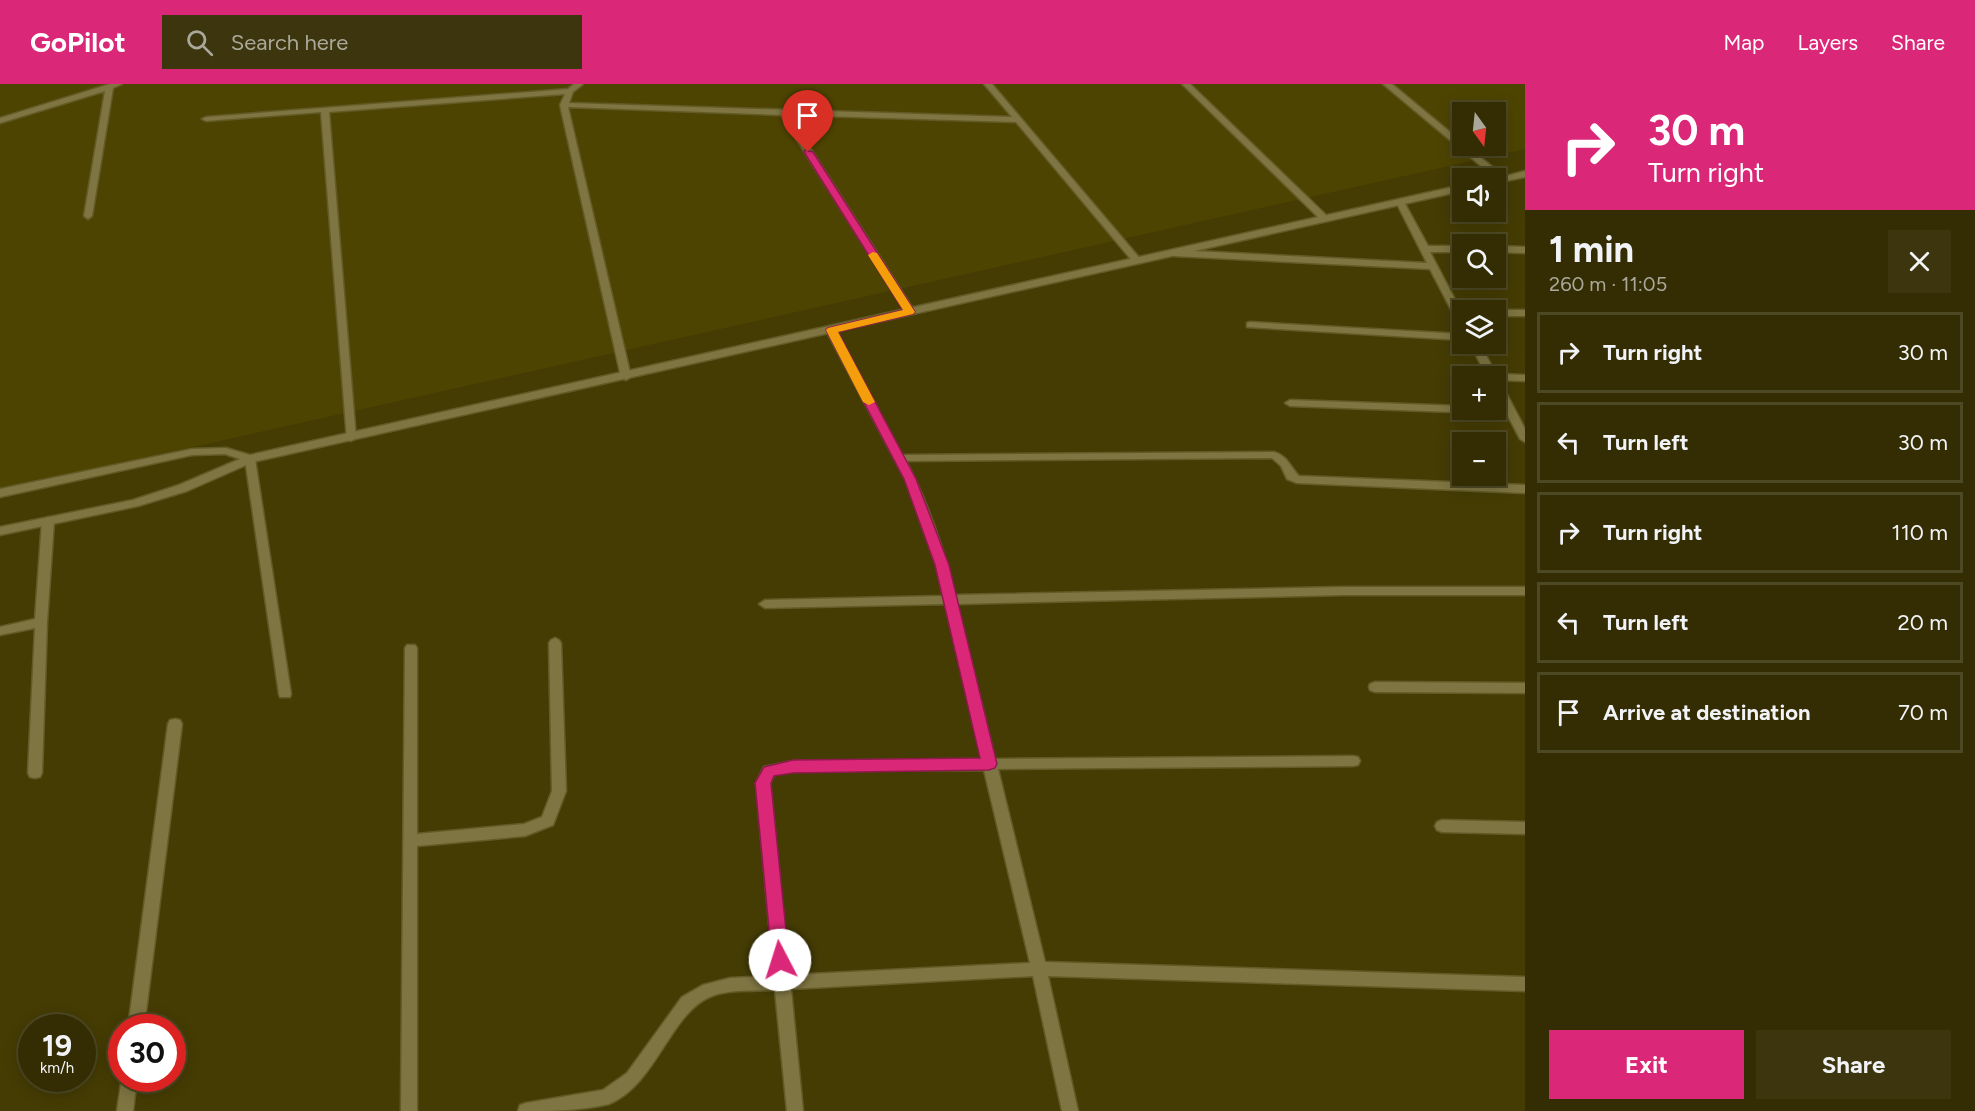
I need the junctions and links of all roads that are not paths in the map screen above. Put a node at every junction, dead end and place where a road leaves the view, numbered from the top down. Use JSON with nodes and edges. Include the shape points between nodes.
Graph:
{"nodes":[{"id":1,"x":579,"y":84,"type":"edge"},
{"id":2,"x":988,"y":84,"type":"edge"},
{"id":3,"x":1186,"y":84,"type":"edge"},
{"id":4,"x":1387,"y":84,"type":"edge"},
{"id":5,"x":113,"y":85,"type":"edge"},
{"id":6,"x":570,"y":90,"type":"junction"},
{"id":7,"x":564,"y":105,"type":"junction"},
{"id":8,"x":325,"y":110,"type":"junction"},
{"id":9,"x":783,"y":112,"type":"junction"},
{"id":10,"x":207,"y":119,"type":"dead end"},
{"id":11,"x":1018,"y":120,"type":"junction"},
{"id":12,"x":0,"y":121,"type":"edge"},
{"id":13,"x":1485,"y":168,"type":"edge"},
{"id":14,"x":1525,"y":174,"type":"edge"},
{"id":15,"x":1506,"y":178,"type":"edge"},
{"id":16,"x":1452,"y":190,"type":"edge"},
{"id":17,"x":1400,"y":202,"type":"junction"},
{"id":18,"x":88,"y":216,"type":"dead end"},
{"id":19,"x":1325,"y":219,"type":"junction"},
{"id":20,"x":1424,"y":249,"type":"junction"},
{"id":21,"x":1452,"y":249,"type":"edge"},
{"id":22,"x":1506,"y":249,"type":"edge"},
{"id":23,"x":1525,"y":250,"type":"edge"},
{"id":24,"x":1174,"y":253,"type":"junction"},
{"id":25,"x":1137,"y":261,"type":"junction"},
{"id":26,"x":1434,"y":266,"type":"junction"},
{"id":27,"x":1453,"y":300,"type":"edge"},
{"id":28,"x":910,"y":312,"type":"junction"},
{"id":29,"x":1506,"y":313,"type":"edge"},
{"id":30,"x":1525,"y":314,"type":"edge"},
{"id":31,"x":1250,"y":325,"type":"dead end"},
{"id":32,"x":831,"y":330,"type":"junction"},
{"id":33,"x":1452,"y":336,"type":"edge"},
{"id":34,"x":626,"y":377,"type":"junction"},
{"id":35,"x":1506,"y":377,"type":"edge"},
{"id":36,"x":1525,"y":378,"type":"edge"},
{"id":37,"x":1290,"y":403,"type":"dead end"},
{"id":38,"x":1506,"y":403,"type":"edge"},
{"id":39,"x":1452,"y":409,"type":"edge"},
{"id":40,"x":1506,"y":411,"type":"edge"},
{"id":41,"x":1510,"y":411,"type":"junction"},
{"id":42,"x":351,"y":438,"type":"junction"},
{"id":43,"x":1525,"y":439,"type":"edge"},
{"id":44,"x":899,"y":458,"type":"junction"},
{"id":45,"x":250,"y":459,"type":"junction"},
{"id":46,"x":1525,"y":489,"type":"edge"},
{"id":47,"x":0,"y":493,"type":"edge"},
{"id":48,"x":48,"y":521,"type":"junction"},
{"id":49,"x":0,"y":531,"type":"edge"},
{"id":50,"x":1525,"y":591,"type":"edge"},
{"id":51,"x":950,"y":599,"type":"junction"},
{"id":52,"x":765,"y":604,"type":"dead end"},
{"id":53,"x":41,"y":622,"type":"junction"},
{"id":54,"x":0,"y":631,"type":"edge"},
{"id":55,"x":555,"y":643,"type":"dead end"},
{"id":56,"x":411,"y":648,"type":"dead end"},
{"id":57,"x":1375,"y":687,"type":"dead end"},
{"id":58,"x":1525,"y":688,"type":"edge"},
{"id":59,"x":285,"y":694,"type":"dead end"},
{"id":60,"x":175,"y":724,"type":"dead end"},
{"id":61,"x":1353,"y":761,"type":"dead end"},
{"id":62,"x":989,"y":764,"type":"junction"},
{"id":63,"x":35,"y":773,"type":"dead end"},
{"id":64,"x":1442,"y":826,"type":"dead end"},
{"id":65,"x":1525,"y":828,"type":"edge"},
{"id":66,"x":410,"y":841,"type":"junction"},
{"id":67,"x":1039,"y":969,"type":"junction"},
{"id":68,"x":782,"y":982,"type":"junction"},
{"id":69,"x":1525,"y":984,"type":"edge"},
{"id":70,"x":138,"y":1014,"type":"edge"},
{"id":71,"x":127,"y":1092,"type":"edge"},
{"id":72,"x":125,"y":1111,"type":"edge"},
{"id":73,"x":409,"y":1111,"type":"edge"},
{"id":74,"x":526,"y":1111,"type":"edge"},
{"id":75,"x":795,"y":1111,"type":"edge"},
{"id":76,"x":1070,"y":1111,"type":"edge"}],
"edges":[{"from":1,"to":6,"type":"street"},
{"from":2,"to":11,"type":"street"},
{"from":3,"to":19,"type":"street"},
{"from":4,"to":13,"type":"street"},
{"from":5,"to":12,"type":"street"},
{"from":5,"to":18,"type":"street"},
{"from":6,"to":7,"type":"street"},
{"from":6,"to":8,"type":"street"},
{"from":7,"to":9,"type":"street"},
{"from":7,"to":34,"type":"street"},
{"from":8,"to":10,"type":"street"},
{"from":8,"to":42,"type":"street"},
{"from":9,"to":11,"type":"street"},
{"from":9,"to":28,"type":"street"},
{"from":11,"to":25,"type":"street"},
{"from":14,"to":15,"type":"street"},
{"from":16,"to":17,"type":"street"},
{"from":17,"to":19,"type":"street"},
{"from":17,"to":20,"type":"street"},
{"from":19,"to":24,"type":"street"},
{"from":20,"to":21,"type":"street"},
{"from":20,"to":26,"type":"street"},
{"from":22,"to":23,"type":"street"},
{"from":24,"to":25,"type":"street"},
{"from":24,"to":26,"type":"street"},
{"from":25,"to":28,"type":"street"},
{"from":26,"to":27,"type":"street"},
{"from":28,"to":32,"type":"street"},
{"from":29,"to":30,"type":"street"},
{"from":31,"to":33,"type":"street"},
{"from":32,"to":34,"type":"street"},
{"from":32,"to":44,"type":"street"},
{"from":34,"to":42,"type":"street"},
{"from":35,"to":36,"type":"street"},
{"from":37,"to":39,"type":"street"},
{"from":38,"to":41,"type":"street"},
{"from":40,"to":41,"type":"street"},
{"from":41,"to":43,"type":"street"},
{"from":42,"to":45,"type":"street"},
{"from":44,"to":46,"type":"street","via":[[1274,455],[1283,460],[1291,476],[1297,479]]},
{"from":44,"to":51,"type":"street","via":[[942,565]]},
{"from":45,"to":47,"type":"street","via":[[226,451],[192,452]]},
{"from":45,"to":48,"type":"street","via":[[134,503]]},
{"from":45,"to":59,"type":"street"},
{"from":48,"to":49,"type":"street"},
{"from":48,"to":53,"type":"street"},
{"from":50,"to":51,"type":"street"},
{"from":51,"to":52,"type":"street"},
{"from":51,"to":62,"type":"street"},
{"from":53,"to":54,"type":"street"},
{"from":53,"to":63,"type":"street"},
{"from":55,"to":66,"type":"street","via":[[559,791],[548,821],[525,830]]},
{"from":56,"to":66,"type":"street"},
{"from":57,"to":58,"type":"street"},
{"from":60,"to":70,"type":"street"},
{"from":61,"to":62,"type":"street"},
{"from":62,"to":67,"type":"street"},
{"from":62,"to":68,"type":"street","via":[[793,766],[770,771],[763,783]]},
{"from":64,"to":65,"type":"street"},
{"from":66,"to":73,"type":"street"},
{"from":67,"to":68,"type":"street"},
{"from":67,"to":69,"type":"street"},
{"from":67,"to":76,"type":"street"},
{"from":68,"to":74,"type":"street","via":[[708,990],[687,1002],[633,1078],[606,1097]]},
{"from":68,"to":75,"type":"street"},
{"from":71,"to":72,"type":"street"}]}
